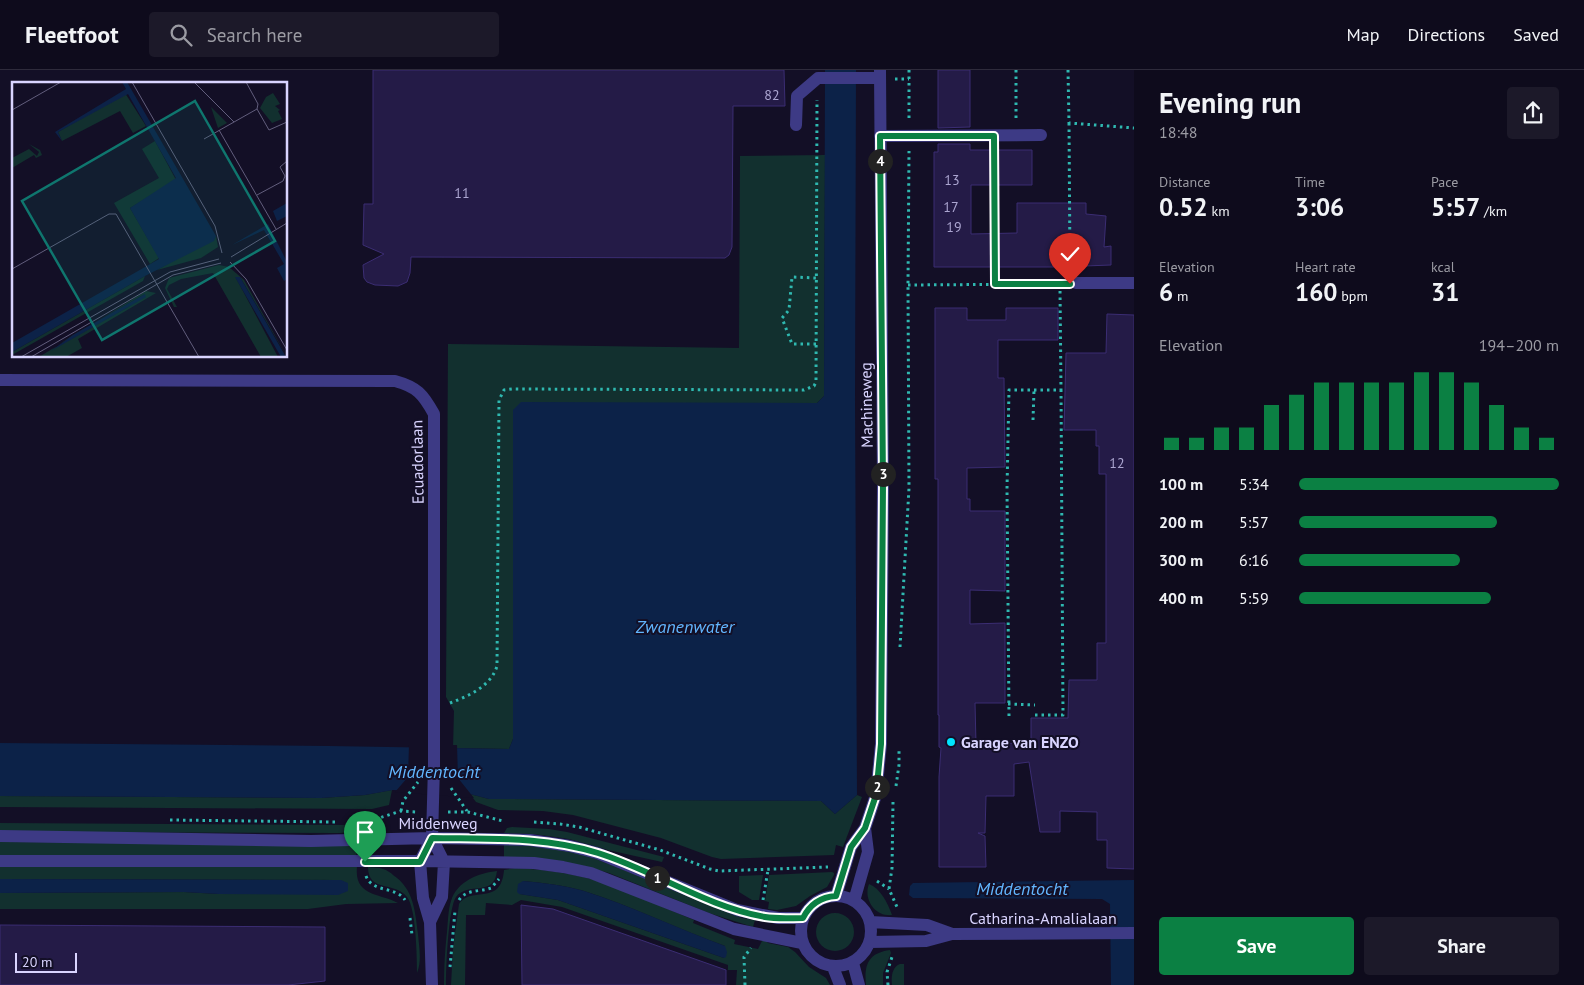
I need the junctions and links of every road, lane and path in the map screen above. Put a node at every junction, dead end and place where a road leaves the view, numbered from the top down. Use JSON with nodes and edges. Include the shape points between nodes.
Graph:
{"nodes":[{"id":1,"x":909,"y":70,"type":"edge"},
{"id":2,"x":1016,"y":70,"type":"edge"},
{"id":3,"x":1068,"y":70,"type":"edge"},
{"id":4,"x":880,"y":74,"type":"edge"},
{"id":5,"x":819,"y":78,"type":"junction"},
{"id":6,"x":1069,"y":123,"type":"junction"},
{"id":7,"x":796,"y":125,"type":"dead end"},
{"id":8,"x":1134,"y":128,"type":"edge"},
{"id":9,"x":1016,"y":135,"type":"junction"},
{"id":10,"x":1041,"y":135,"type":"dead end"},
{"id":11,"x":880,"y":136,"type":"junction"},
{"id":12,"x":909,"y":136,"type":"junction"},
{"id":13,"x":994,"y":136,"type":"junction"},
{"id":14,"x":816,"y":278,"type":"junction"},
{"id":15,"x":1134,"y":283,"type":"edge"},
{"id":16,"x":995,"y":284,"type":"junction"},
{"id":17,"x":1060,"y":284,"type":"junction"},
{"id":18,"x":1073,"y":284,"type":"junction"},
{"id":19,"x":908,"y":285,"type":"junction"},
{"id":20,"x":816,"y":344,"type":"junction"},
{"id":21,"x":0,"y":380,"type":"edge"},
{"id":22,"x":1034,"y":390,"type":"junction"},
{"id":23,"x":1061,"y":390,"type":"junction"},
{"id":24,"x":1033,"y":420,"type":"dead end"},
{"id":25,"x":900,"y":655,"type":"dead end"},
{"id":26,"x":1008,"y":704,"type":"junction"},
{"id":27,"x":1035,"y":705,"type":"dead end"},
{"id":28,"x":433,"y":710,"type":"junction"},
{"id":29,"x":1036,"y":715,"type":"dead end"},
{"id":30,"x":1008,"y":716,"type":"dead end"},
{"id":31,"x":899,"y":747,"type":"dead end"},
{"id":32,"x":895,"y":787,"type":"dead end"},
{"id":33,"x":894,"y":795,"type":"dead end"},
{"id":34,"x":403,"y":801,"type":"dead end"},
{"id":35,"x":461,"y":801,"type":"dead end"},
{"id":36,"x":401,"y":812,"type":"dead end"},
{"id":37,"x":468,"y":812,"type":"dead end"},
{"id":38,"x":865,"y":828,"type":"junction"},
{"id":39,"x":0,"y":836,"type":"edge"},
{"id":40,"x":432,"y":838,"type":"junction"},
{"id":41,"x":0,"y":861,"type":"edge"},
{"id":42,"x":365,"y":862,"type":"junction"},
{"id":43,"x":420,"y":862,"type":"junction"},
{"id":44,"x":444,"y":862,"type":"junction"},
{"id":45,"x":500,"y":863,"type":"junction"},
{"id":46,"x":889,"y":889,"type":"dead end"},
{"id":47,"x":836,"y":896,"type":"junction"},
{"id":48,"x":854,"y":901,"type":"junction"},
{"id":49,"x":408,"y":906,"type":"dead end"},
{"id":50,"x":409,"y":912,"type":"dead end"},
{"id":51,"x":803,"y":918,"type":"junction"},
{"id":52,"x":430,"y":922,"type":"junction"},
{"id":53,"x":870,"y":922,"type":"junction"},
{"id":54,"x":1134,"y":933,"type":"edge"},
{"id":55,"x":952,"y":934,"type":"junction"},
{"id":56,"x":412,"y":939,"type":"dead end"},
{"id":57,"x":870,"y":942,"type":"junction"},
{"id":58,"x":802,"y":943,"type":"junction"},
{"id":59,"x":892,"y":958,"type":"dead end"},
{"id":60,"x":853,"y":963,"type":"junction"},
{"id":61,"x":833,"y":967,"type":"junction"},
{"id":62,"x":450,"y":970,"type":"dead end"},
{"id":63,"x":432,"y":985,"type":"edge"},
{"id":64,"x":840,"y":985,"type":"edge"},
{"id":65,"x":859,"y":985,"type":"edge"},
{"id":66,"x":888,"y":985,"type":"edge"}],
"edges":[{"from":1,"to":12,"type":"path"},
{"from":2,"to":9,"type":"path"},
{"from":3,"to":6,"type":"path"},
{"from":4,"to":5,"type":"street","via":[[866,78]]},
{"from":4,"to":11,"type":"street","name":"Machineweg"},
{"from":5,"to":7,"type":"street","via":[[797,96]]},
{"from":5,"to":14,"type":"path"},
{"from":6,"to":8,"type":"path"},
{"from":6,"to":18,"type":"path"},
{"from":9,"to":10,"type":"street"},
{"from":9,"to":13,"type":"street"},
{"from":11,"to":12,"type":"street"},
{"from":11,"to":38,"type":"street","name":"Machineweg","via":[[881,744],[876,795]]},
{"from":12,"to":13,"type":"street"},
{"from":12,"to":19,"type":"path"},
{"from":13,"to":16,"type":"path"},
{"from":14,"to":20,"type":"path"},
{"from":14,"to":20,"type":"path","via":[[792,277],[789,310],[782,318],[792,344]]},
{"from":15,"to":18,"type":"street"},
{"from":16,"to":17,"type":"path"},
{"from":16,"to":19,"type":"path"},
{"from":17,"to":18,"type":"path"},
{"from":17,"to":23,"type":"path"},
{"from":19,"to":25,"type":"path","via":[[909,488]]},
{"from":20,"to":28,"type":"path","via":[[816,382],[804,390],[504,390],[499,400],[497,666],[486,683],[465,698]]},
{"from":21,"to":28,"type":"street","name":"Ecuadorlaan","via":[[395,381],[408,384],[419,392],[434,414]]},
{"from":22,"to":23,"type":"path"},
{"from":22,"to":24,"type":"path"},
{"from":22,"to":26,"type":"path","via":[[1009,390]]},
{"from":23,"to":29,"type":"path","via":[[1063,716]]},
{"from":26,"to":27,"type":"path"},
{"from":26,"to":30,"type":"path"},
{"from":28,"to":40,"type":"street","name":"Ecuadorlaan"},
{"from":31,"to":32,"type":"path"},
{"from":33,"to":46,"type":"path"},
{"from":34,"to":36,"type":"path"},
{"from":35,"to":37,"type":"path"},
{"from":38,"to":47,"type":"street","name":"Machineweg","via":[[851,847]]},
{"from":38,"to":48,"type":"street","name":"Machineweg","via":[[868,852]]},
{"from":39,"to":40,"type":"street","name":"Middenweg","via":[[311,841]]},
{"from":40,"to":43,"type":"street"},
{"from":40,"to":44,"type":"street"},
{"from":40,"to":51,"type":"street","name":"Middenweg","via":[[530,840],[570,846],[610,857],[737,910],[771,918]]},
{"from":41,"to":42,"type":"street"},
{"from":42,"to":43,"type":"street"},
{"from":42,"to":49,"type":"path","via":[[365,873],[370,882],[398,894]]},
{"from":43,"to":44,"type":"street"},
{"from":43,"to":52,"type":"street","via":[[423,898]]},
{"from":44,"to":45,"type":"street"},
{"from":44,"to":52,"type":"street","via":[[442,897]]},
{"from":45,"to":58,"type":"street","via":[[548,865],[591,873],[734,929]]},
{"from":45,"to":62,"type":"path","via":[[500,876],[494,886],[463,894],[457,905]]},
{"from":47,"to":48,"type":"street"},
{"from":47,"to":51,"type":"street","via":[[811,905]]},
{"from":48,"to":53,"type":"street"},
{"from":50,"to":56,"type":"path"},
{"from":51,"to":58,"type":"street","via":[[800,928]]},
{"from":52,"to":63,"type":"street"},
{"from":53,"to":55,"type":"street","name":"Catharina-Amalialaan","via":[[927,925]]},
{"from":53,"to":57,"type":"street"},
{"from":54,"to":55,"type":"street","name":"Catharina-Amalialaan"},
{"from":55,"to":57,"type":"street","name":"Catharina-Amalialaan","via":[[926,941]]},
{"from":57,"to":60,"type":"street","via":[[866,951]]},
{"from":58,"to":61,"type":"street","via":[[811,957]]},
{"from":59,"to":66,"type":"path","via":[[887,972]]},
{"from":60,"to":61,"type":"street"},
{"from":60,"to":65,"type":"street"},
{"from":61,"to":64,"type":"street"}]}
